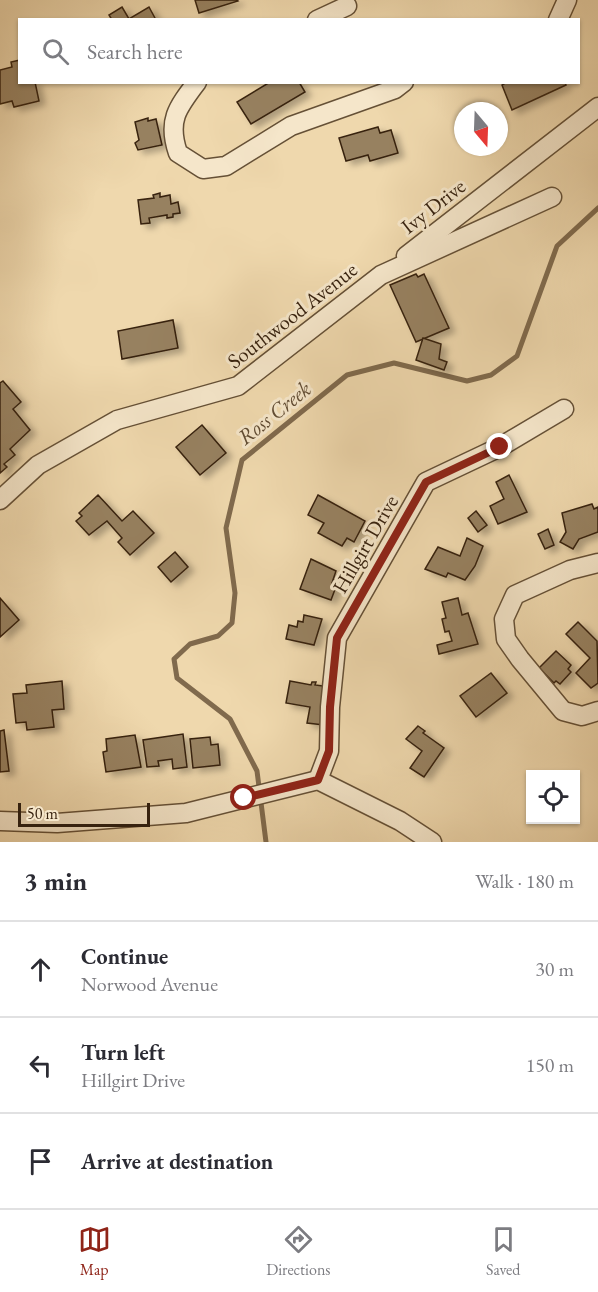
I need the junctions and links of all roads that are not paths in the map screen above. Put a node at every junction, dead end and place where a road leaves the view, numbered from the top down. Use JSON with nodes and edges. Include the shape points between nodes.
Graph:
{"nodes":[{"id":1,"x":567,"y":0,"type":"edge"},
{"id":2,"x":347,"y":6,"type":"dead end"},
{"id":3,"x":321,"y":18,"type":"edge"},
{"id":4,"x":559,"y":18,"type":"edge"},
{"id":5,"x":195,"y":84,"type":"edge"},
{"id":6,"x":401,"y":84,"type":"edge"},
{"id":7,"x":598,"y":107,"type":"edge"},
{"id":8,"x":552,"y":197,"type":"dead end"},
{"id":9,"x":381,"y":275,"type":"junction"},
{"id":10,"x":564,"y":409,"type":"dead end"},
{"id":11,"x":0,"y":500,"type":"edge"},
{"id":12,"x":598,"y":563,"type":"edge"},
{"id":13,"x":598,"y":711,"type":"edge"},
{"id":14,"x":318,"y":780,"type":"junction"},
{"id":15,"x":0,"y":821,"type":"edge"},
{"id":16,"x":432,"y":842,"type":"edge"}],
"edges":[{"from":1,"to":4,"type":"street"},
{"from":2,"to":3,"type":"street"},
{"from":5,"to":6,"type":"street","via":[[177,108],[173,138],[178,153],[203,169],[226,166],[291,126]]},
{"from":7,"to":9,"type":"street","name":"Ivy Drive"},
{"from":8,"to":9,"type":"street","name":"Southwood Avenue"},
{"from":9,"to":11,"type":"street","name":"Southwood Avenue","via":[[238,386],[117,420],[38,465]]},
{"from":10,"to":14,"type":"street","name":"Hillgirt Drive","via":[[500,447],[426,482],[337,638],[329,751]]},
{"from":12,"to":13,"type":"street","via":[[570,570],[515,595],[504,619],[506,639],[563,711],[582,716]]},
{"from":14,"to":15,"type":"street","via":[[186,813],[57,823]]},
{"from":14,"to":16,"type":"street","via":[[400,821]]}]}
